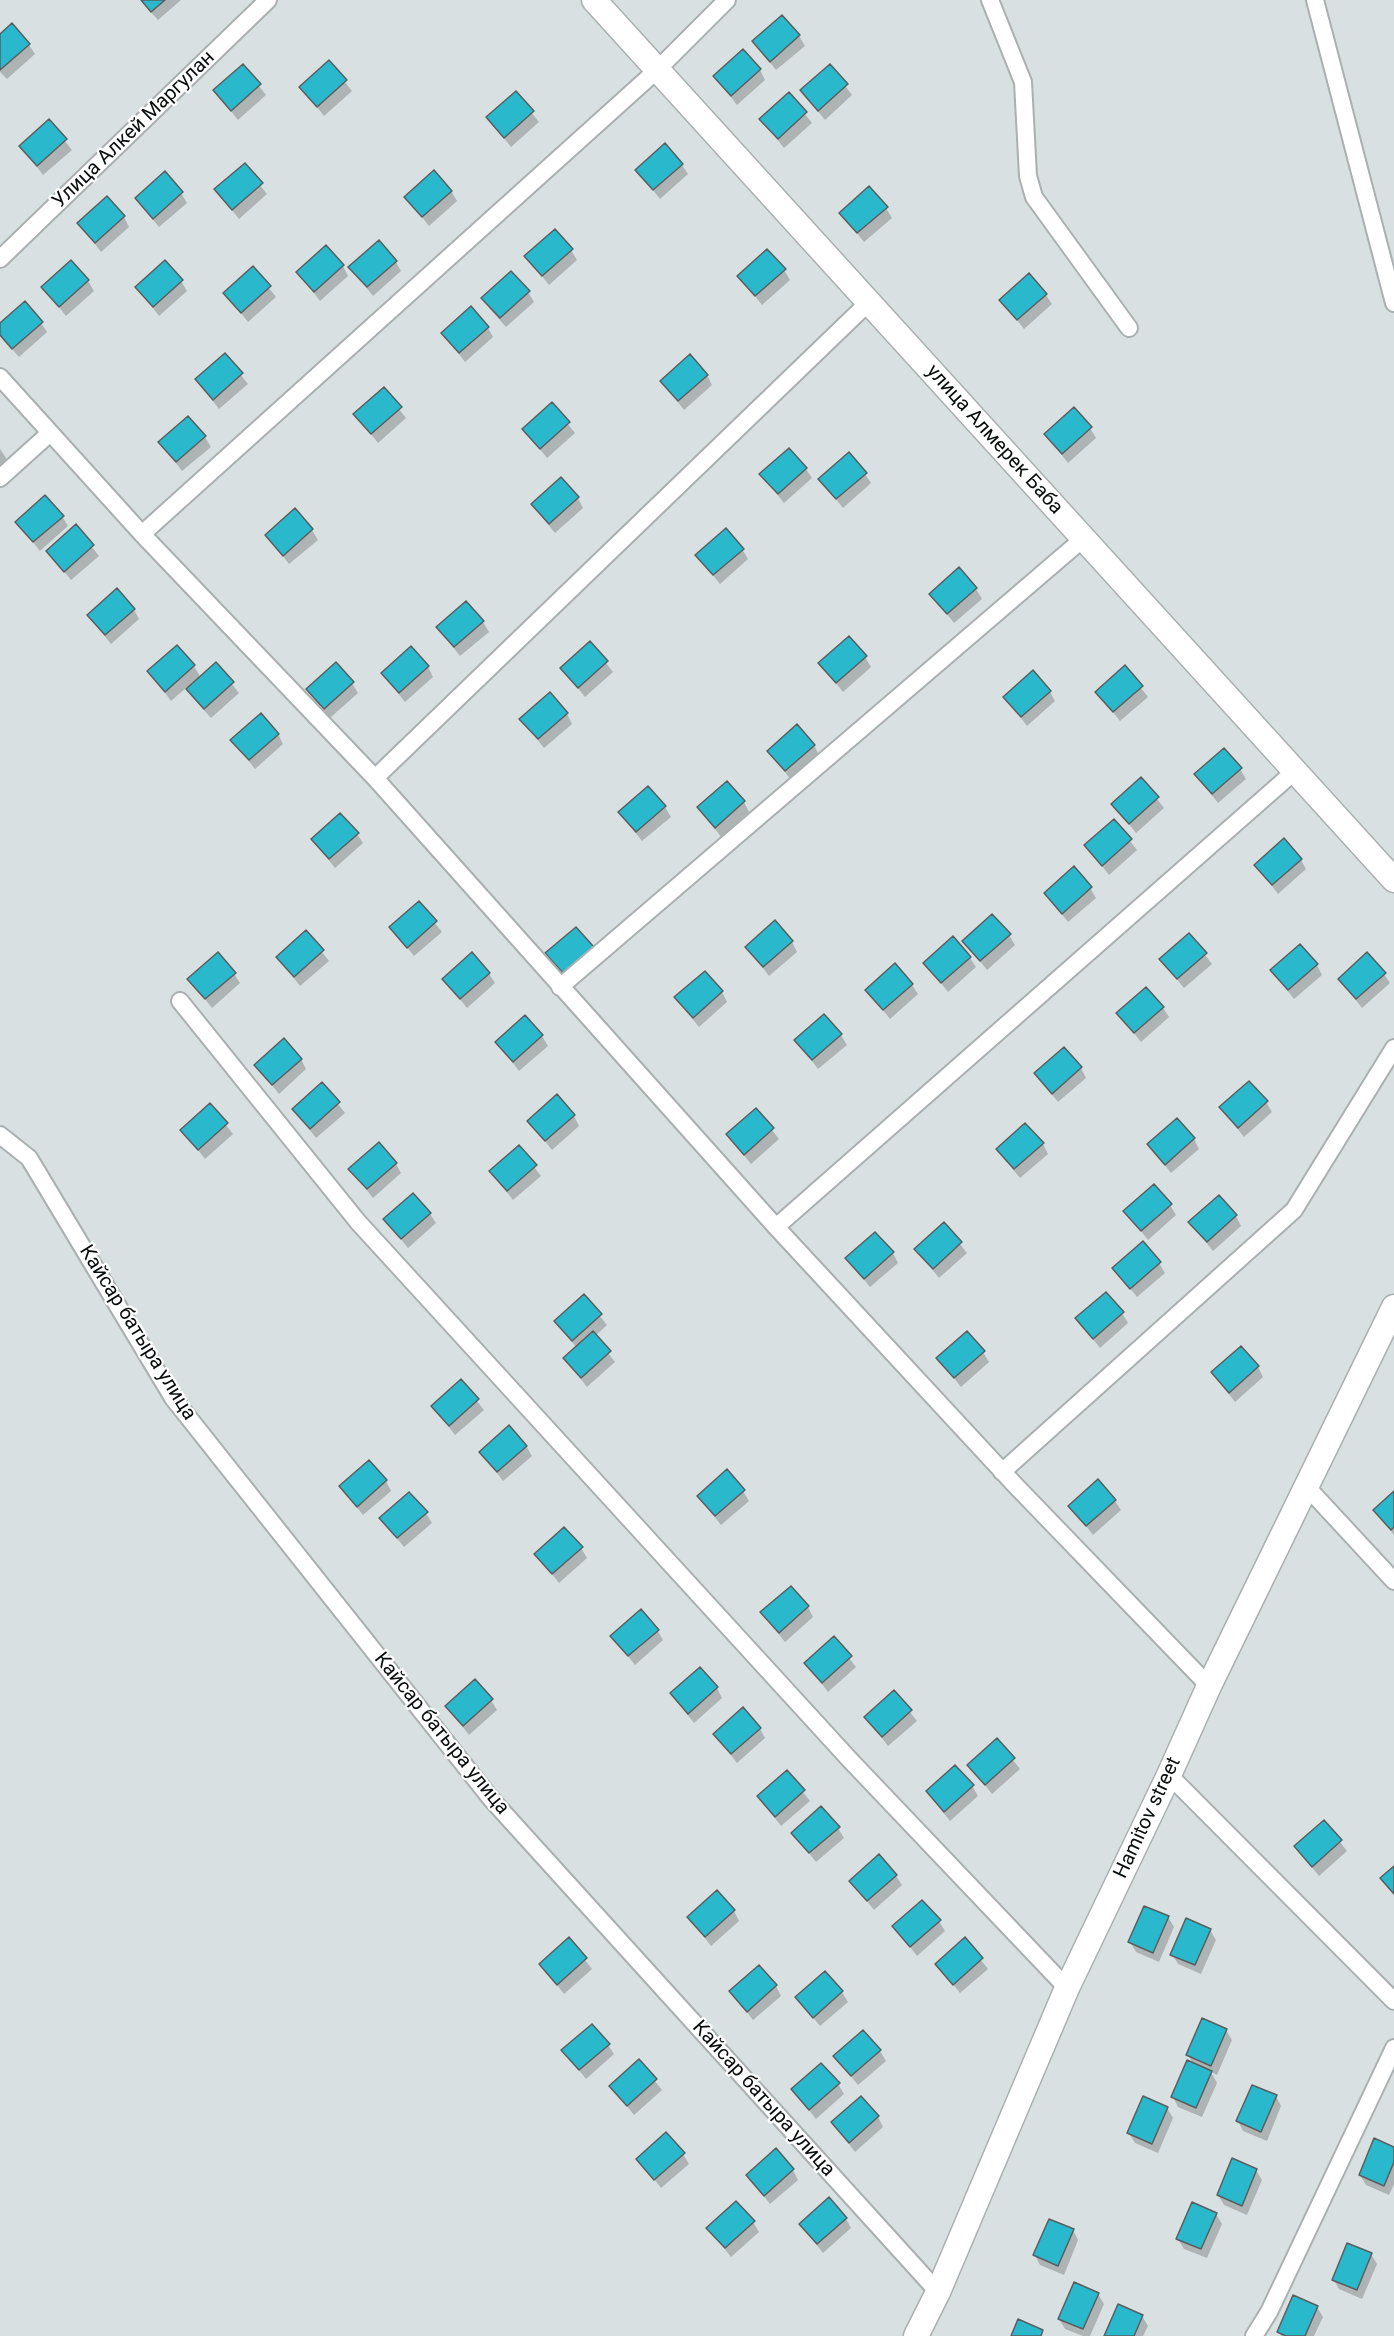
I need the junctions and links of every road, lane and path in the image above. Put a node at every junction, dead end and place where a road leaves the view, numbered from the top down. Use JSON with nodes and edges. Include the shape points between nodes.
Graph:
{"nodes":[{"id":1,"x":268,"y":0,"type":"edge"},
{"id":2,"x":594,"y":0,"type":"edge"},
{"id":3,"x":727,"y":0,"type":"edge"},
{"id":4,"x":990,"y":0,"type":"edge"},
{"id":5,"x":1315,"y":0,"type":"edge"},
{"id":6,"x":657,"y":70,"type":"junction"},
{"id":7,"x":0,"y":260,"type":"edge"},
{"id":8,"x":869,"y":302,"type":"junction"},
{"id":9,"x":1394,"y":303,"type":"edge"},
{"id":10,"x":1129,"y":328,"type":"dead end"},
{"id":11,"x":0,"y":377,"type":"edge"},
{"id":12,"x":50,"y":433,"type":"junction"},
{"id":13,"x":0,"y":478,"type":"edge"},
{"id":14,"x":142,"y":534,"type":"junction"},
{"id":15,"x":1084,"y":538,"type":"junction"},
{"id":16,"x":1295,"y":771,"type":"junction"},
{"id":17,"x":375,"y":778,"type":"junction"},
{"id":18,"x":1394,"y":880,"type":"edge"},
{"id":19,"x":560,"y":987,"type":"junction"},
{"id":20,"x":180,"y":1001,"type":"dead end"},
{"id":21,"x":1394,"y":1048,"type":"edge"},
{"id":22,"x":0,"y":1135,"type":"edge"},
{"id":23,"x":776,"y":1227,"type":"junction"},
{"id":24,"x":1394,"y":1307,"type":"edge"},
{"id":25,"x":1002,"y":1472,"type":"junction"},
{"id":26,"x":1306,"y":1486,"type":"junction"},
{"id":27,"x":1394,"y":1581,"type":"edge"},
{"id":28,"x":1209,"y":1686,"type":"junction"},
{"id":29,"x":1169,"y":1775,"type":"junction"},
{"id":30,"x":1067,"y":1988,"type":"junction"},
{"id":31,"x":1394,"y":2001,"type":"edge"},
{"id":32,"x":1394,"y":2048,"type":"edge"},
{"id":33,"x":938,"y":2292,"type":"junction"},
{"id":34,"x":916,"y":2336,"type":"edge"},
{"id":35,"x":1254,"y":2336,"type":"edge"}],
"edges":[{"from":1,"to":7,"type":"street","name":"Улица Алкей Маргулан"},
{"from":2,"to":6,"type":"street","name":"улица Алмерек Баба"},
{"from":3,"to":6,"type":"street"},
{"from":4,"to":10,"type":"street","via":[[1023,82],[1028,176],[1034,197]]},
{"from":5,"to":9,"type":"street"},
{"from":6,"to":8,"type":"street","name":"улица Алмерек Баба"},
{"from":6,"to":14,"type":"street"},
{"from":8,"to":15,"type":"street","name":"улица Алмерек Баба"},
{"from":8,"to":17,"type":"street"},
{"from":11,"to":12,"type":"street"},
{"from":12,"to":13,"type":"street"},
{"from":12,"to":14,"type":"street"},
{"from":14,"to":17,"type":"street"},
{"from":15,"to":16,"type":"street","name":"улица Алмерек Баба"},
{"from":15,"to":19,"type":"street"},
{"from":16,"to":18,"type":"street","name":"улица Алмерек Баба"},
{"from":16,"to":23,"type":"street"},
{"from":17,"to":19,"type":"street"},
{"from":19,"to":23,"type":"street"},
{"from":20,"to":30,"type":"street","via":[[366,1230],[850,1760]]},
{"from":21,"to":25,"type":"street","via":[[1294,1210]]},
{"from":22,"to":33,"type":"street","name":"Кайсар батыра улица","via":[[29,1158],[173,1398],[492,1800]]},
{"from":23,"to":25,"type":"street"},
{"from":24,"to":26,"type":"street","name":"Hamitov street"},
{"from":25,"to":28,"type":"street"},
{"from":26,"to":27,"type":"street"},
{"from":26,"to":28,"type":"street","name":"Hamitov street"},
{"from":28,"to":29,"type":"street","name":"Hamitov street"},
{"from":29,"to":30,"type":"street","name":"Hamitov street"},
{"from":29,"to":31,"type":"street"},
{"from":30,"to":33,"type":"street","name":"Hamitov street"},
{"from":32,"to":35,"type":"street"},
{"from":33,"to":34,"type":"street","name":"Hamitov street"}]}
